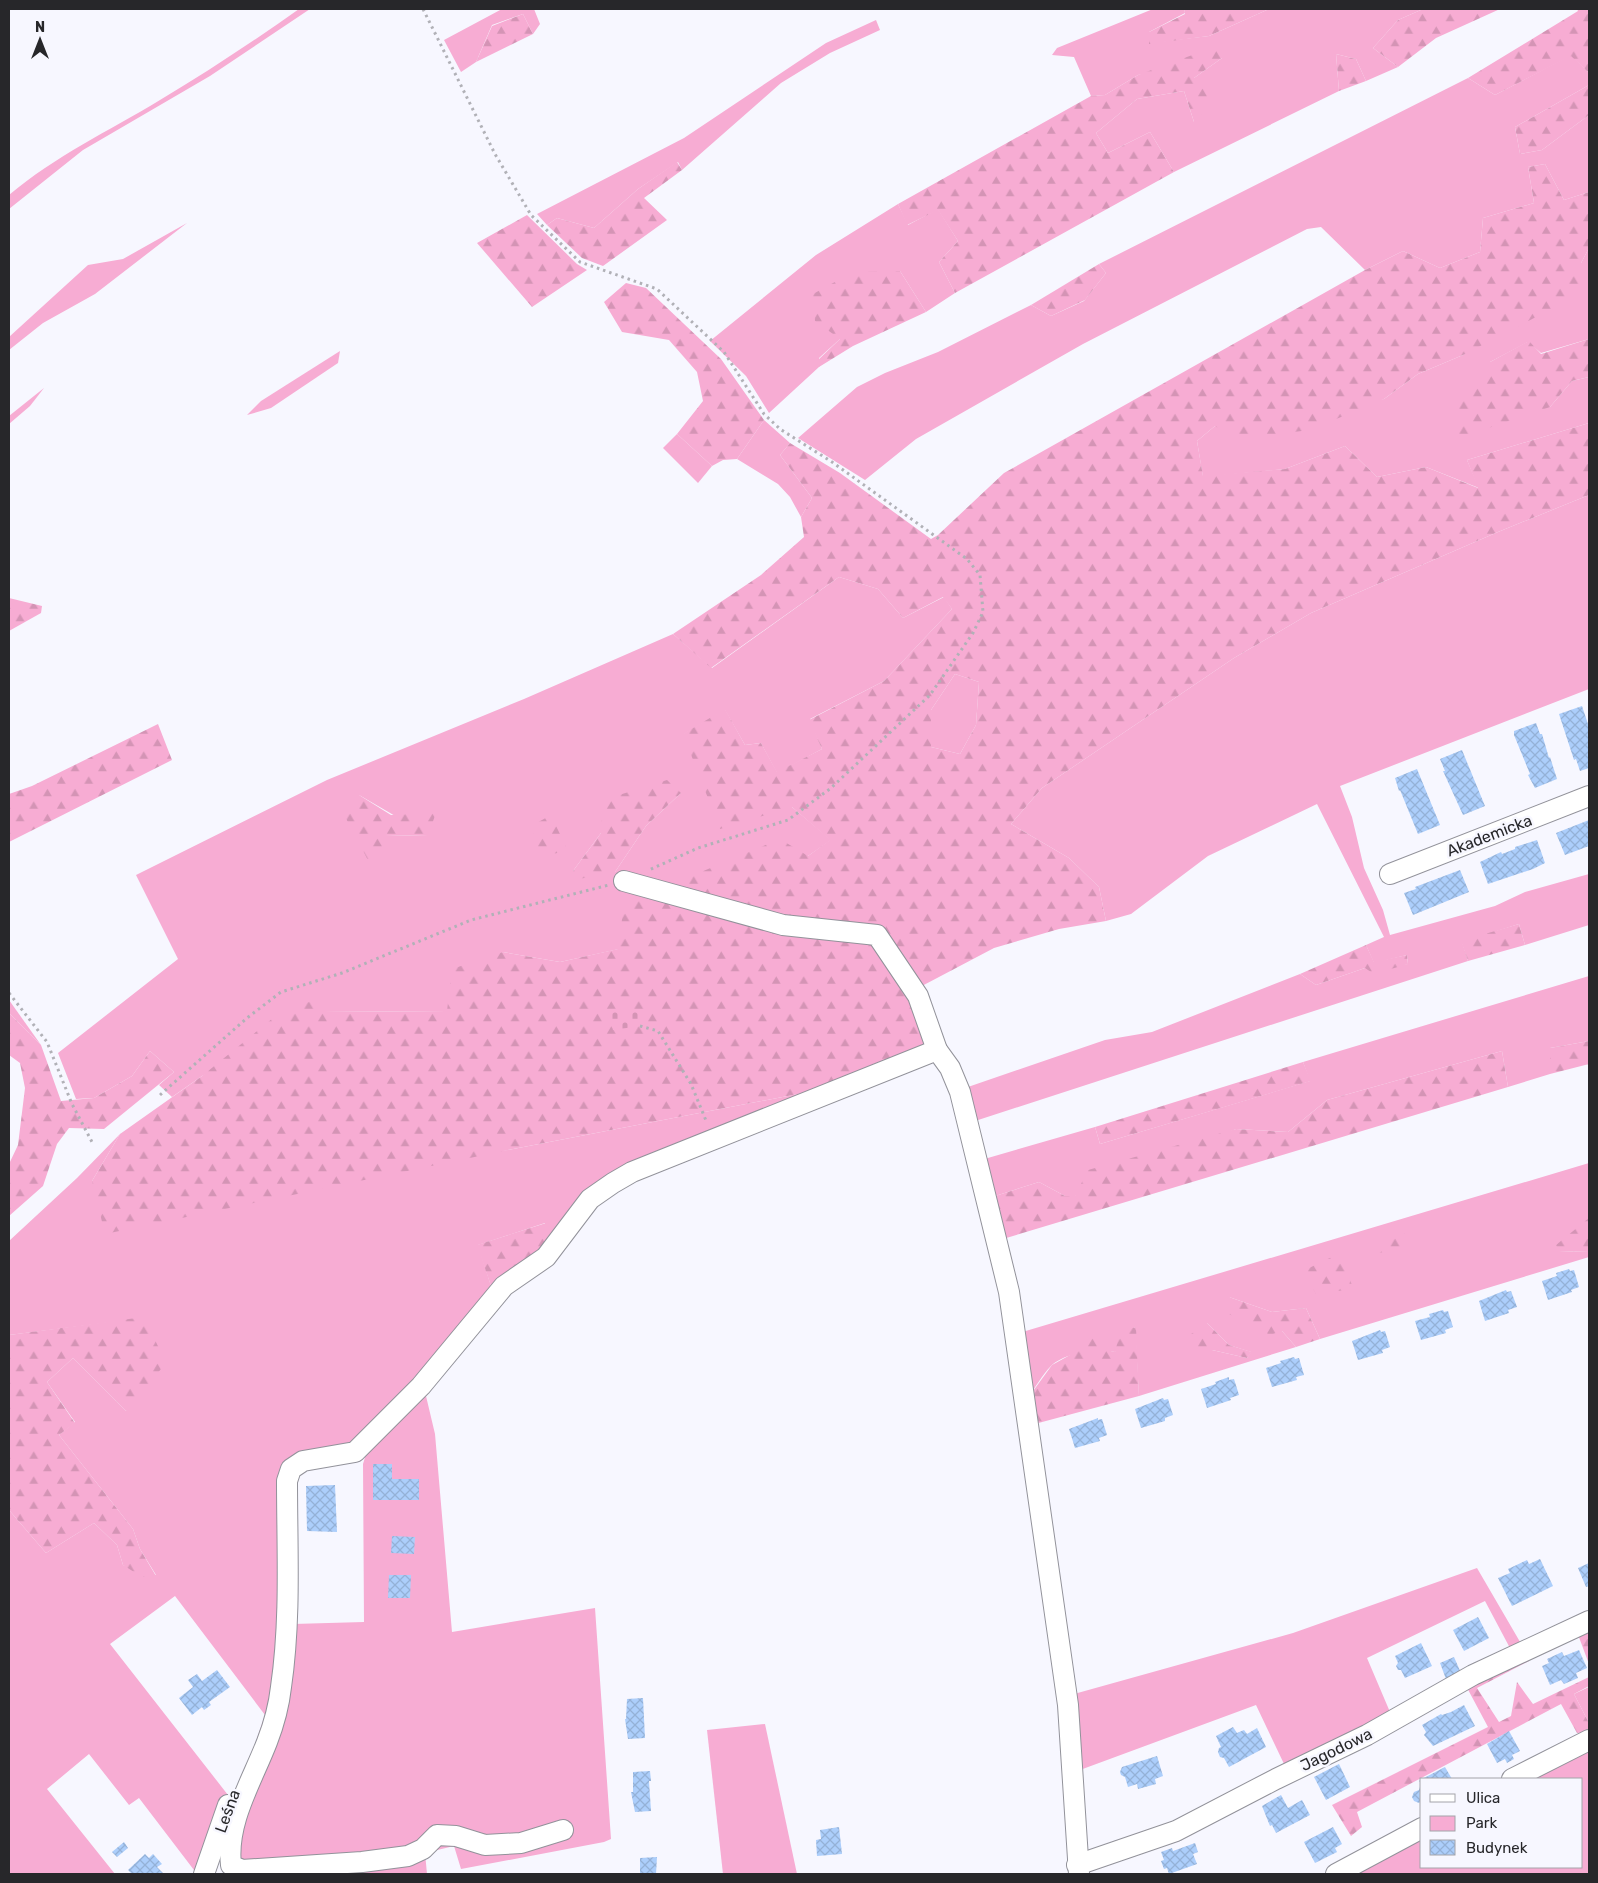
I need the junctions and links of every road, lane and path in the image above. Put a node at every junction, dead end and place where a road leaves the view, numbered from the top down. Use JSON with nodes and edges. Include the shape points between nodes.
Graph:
{"nodes":[{"id":1,"x":423,"y":9,"type":"edge"},
{"id":2,"x":1589,"y":796,"type":"edge"},
{"id":3,"x":1390,"y":874,"type":"dead end"},
{"id":4,"x":624,"y":881,"type":"junction"},
{"id":5,"x":9,"y":993,"type":"edge"},
{"id":6,"x":640,"y":1026,"type":"dead end"},
{"id":7,"x":937,"y":1050,"type":"junction"},
{"id":8,"x":160,"y":1095,"type":"dead end"},
{"id":9,"x":713,"y":1140,"type":"junction"},
{"id":10,"x":92,"y":1142,"type":"dead end"},
{"id":11,"x":1589,"y":1621,"type":"edge"},
{"id":12,"x":1589,"y":1740,"type":"edge"},
{"id":13,"x":251,"y":1748,"type":"dead end"},
{"id":14,"x":1514,"y":1778,"type":"edge"},
{"id":15,"x":1420,"y":1829,"type":"edge"},
{"id":16,"x":563,"y":1830,"type":"dead end"},
{"id":17,"x":1078,"y":1870,"type":"edge"},
{"id":18,"x":204,"y":1874,"type":"edge"},
{"id":19,"x":1336,"y":1874,"type":"edge"}],
"edges":[{"from":1,"to":4,"type":"path","via":[[496,154],[531,215],[580,262],[657,289],[724,352],[764,414],[780,429],[832,462],[959,554],[980,575],[983,612],[973,633],[930,695],[831,788],[788,820],[698,848]]},
{"from":2,"to":3,"type":"street","name":"Akademicka"},
{"from":4,"to":7,"type":"street","via":[[783,925],[877,935],[918,996]]},
{"from":4,"to":8,"type":"path","via":[[471,920],[342,973],[281,992]]},
{"from":5,"to":10,"type":"path","via":[[47,1042],[72,1104]]},
{"from":6,"to":9,"type":"path","via":[[658,1031],[692,1084]]},
{"from":7,"to":9,"type":"street"},
{"from":7,"to":17,"type":"street","via":[[944,1057],[960,1092],[1009,1292],[1068,1705]]},
{"from":9,"to":16,"type":"street","via":[[632,1172],[590,1199],[546,1257],[504,1286],[421,1386],[355,1452],[303,1461],[291,1469],[287,1481],[286,1636],[281,1687],[275,1718],[233,1832],[231,1865],[242,1870],[362,1862],[408,1856],[423,1849],[437,1835],[456,1836],[485,1845],[520,1843]]},
{"from":11,"to":17,"type":"street","name":"Jagodowa","via":[[1473,1675],[1367,1735],[1176,1831]]},
{"from":12,"to":14,"type":"street"},
{"from":13,"to":18,"type":"street","name":"Leśna"},
{"from":15,"to":19,"type":"street"}]}
